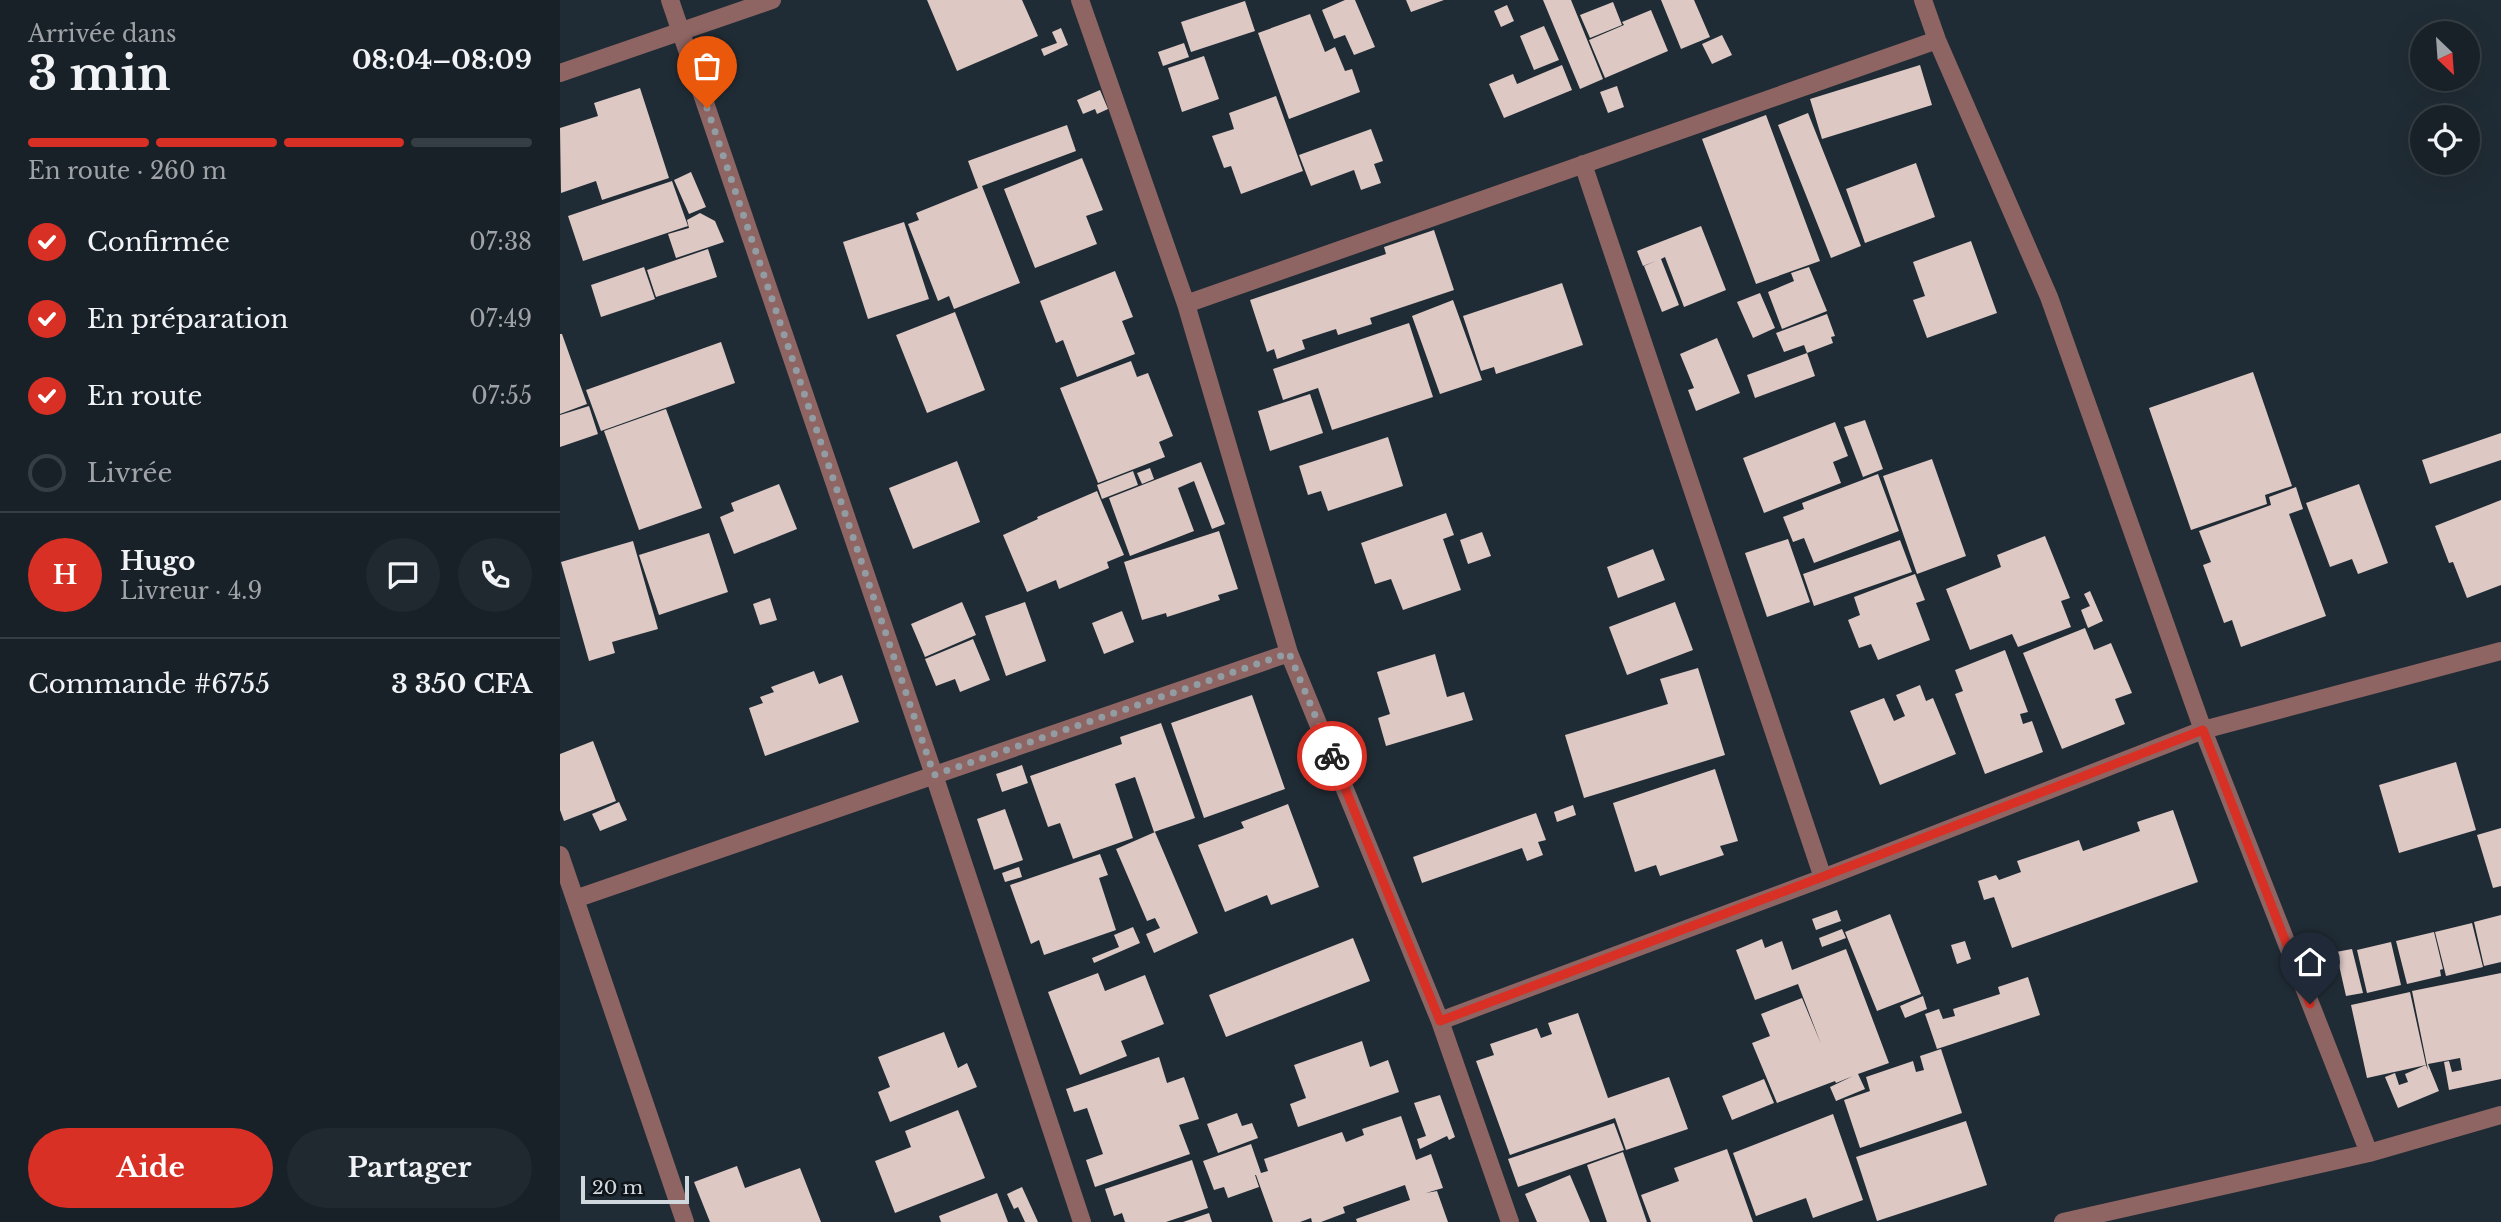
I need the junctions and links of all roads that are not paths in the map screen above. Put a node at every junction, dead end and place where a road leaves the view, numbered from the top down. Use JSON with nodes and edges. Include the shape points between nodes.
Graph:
{"nodes":[{"id":1,"x":670,"y":0,"type":"edge"},
{"id":2,"x":772,"y":0,"type":"edge"},
{"id":3,"x":1080,"y":0,"type":"edge"},
{"id":4,"x":1923,"y":0,"type":"edge"},
{"id":5,"x":681,"y":32,"type":"junction"},
{"id":6,"x":1937,"y":40,"type":"junction"},
{"id":7,"x":560,"y":74,"type":"edge"},
{"id":8,"x":1583,"y":164,"type":"junction"},
{"id":9,"x":1186,"y":304,"type":"junction"},
{"id":10,"x":2501,"y":651,"type":"edge"},
{"id":11,"x":1289,"y":653,"type":"junction"},
{"id":12,"x":2203,"y":730,"type":"junction"},
{"id":13,"x":934,"y":775,"type":"junction"},
{"id":14,"x":560,"y":855,"type":"edge"},
{"id":15,"x":1822,"y":877,"type":"junction"},
{"id":16,"x":575,"y":898,"type":"junction"},
{"id":17,"x":1440,"y":1021,"type":"junction"},
{"id":18,"x":2501,"y":1115,"type":"edge"},
{"id":19,"x":2369,"y":1153,"type":"junction"},
{"id":20,"x":685,"y":1222,"type":"edge"},
{"id":21,"x":1082,"y":1222,"type":"edge"},
{"id":22,"x":1510,"y":1222,"type":"edge"},
{"id":23,"x":2063,"y":1222,"type":"edge"}],
"edges":[{"from":1,"to":5,"type":"street"},
{"from":2,"to":5,"type":"street"},
{"from":3,"to":9,"type":"street"},
{"from":4,"to":6,"type":"street"},
{"from":5,"to":7,"type":"street"},
{"from":5,"to":13,"type":"street"},
{"from":6,"to":8,"type":"street"},
{"from":6,"to":12,"type":"street","via":[[2049,297]]},
{"from":8,"to":9,"type":"street"},
{"from":8,"to":15,"type":"street"},
{"from":9,"to":11,"type":"street"},
{"from":10,"to":12,"type":"street"},
{"from":11,"to":13,"type":"street"},
{"from":11,"to":17,"type":"street"},
{"from":12,"to":15,"type":"street"},
{"from":12,"to":19,"type":"street"},
{"from":13,"to":16,"type":"street"},
{"from":13,"to":21,"type":"street"},
{"from":14,"to":16,"type":"street"},
{"from":15,"to":17,"type":"street"},
{"from":16,"to":20,"type":"street"},
{"from":17,"to":22,"type":"street"},
{"from":18,"to":19,"type":"street"},
{"from":19,"to":23,"type":"street"}]}
